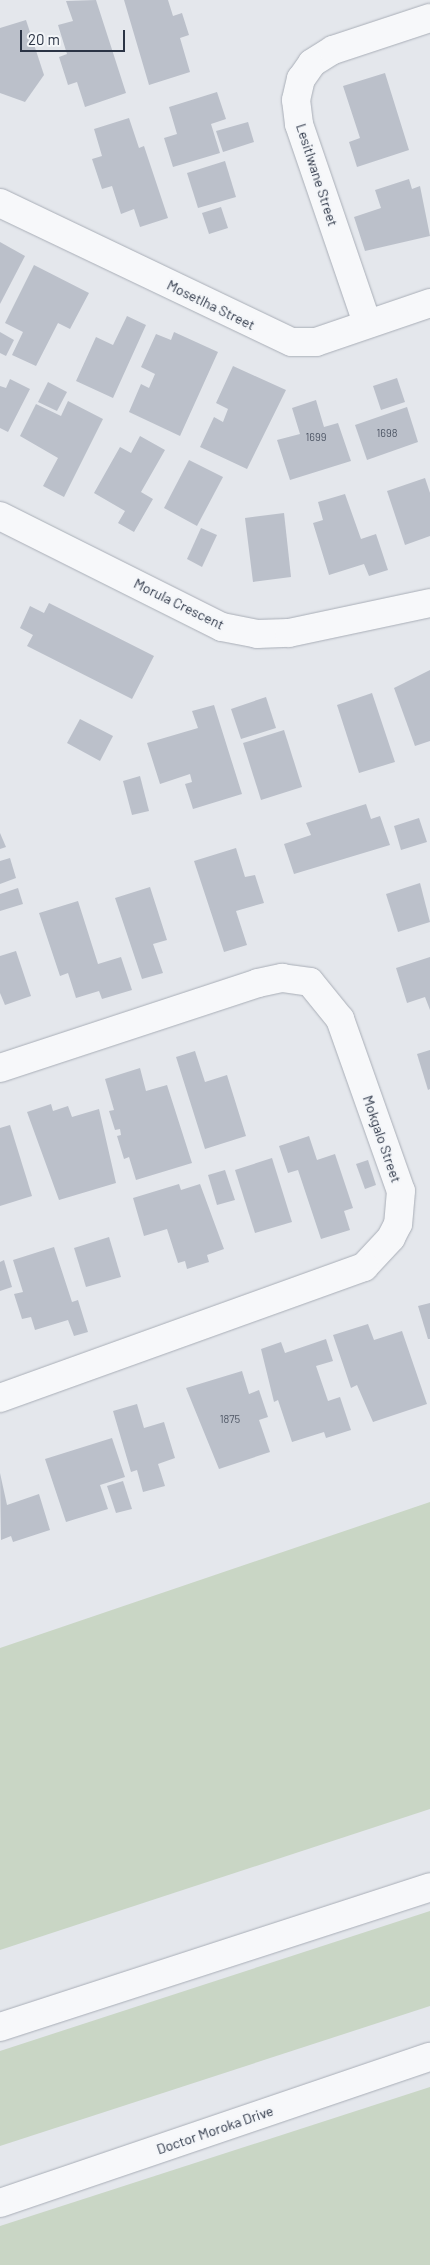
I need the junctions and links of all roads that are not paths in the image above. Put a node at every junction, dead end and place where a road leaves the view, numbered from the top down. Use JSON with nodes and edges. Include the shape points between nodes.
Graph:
{"nodes":[{"id":1,"x":430,"y":18,"type":"edge"},
{"id":2,"x":0,"y":203,"type":"edge"},
{"id":3,"x":430,"y":303,"type":"edge"},
{"id":4,"x":367,"y":323,"type":"junction"},
{"id":5,"x":0,"y":516,"type":"edge"},
{"id":6,"x":430,"y":603,"type":"edge"},
{"id":7,"x":0,"y":1068,"type":"edge"},
{"id":8,"x":0,"y":1398,"type":"edge"},
{"id":9,"x":430,"y":1886,"type":"edge"},
{"id":10,"x":0,"y":2026,"type":"edge"},
{"id":11,"x":430,"y":2057,"type":"edge"},
{"id":12,"x":0,"y":2203,"type":"edge"}],
"edges":[{"from":1,"to":4,"type":"street","name":"Lesitlwane Street","via":[[333,50],[312,63],[296,100],[299,124]]},
{"from":2,"to":4,"type":"street","name":"Mosetlha Street","via":[[292,342],[316,342]]},
{"from":3,"to":4,"type":"street","name":"Mosetlha Street"},
{"from":5,"to":6,"type":"street","name":"Morula Crescent","via":[[222,627],[257,634],[289,633]]},
{"from":7,"to":8,"type":"street","name":"Mokgalo Street","via":[[258,983],[282,978],[310,982],[340,1019],[400,1191],[398,1224],[391,1238],[364,1267]]},
{"from":9,"to":10,"type":"street"},
{"from":11,"to":12,"type":"street","name":"Doctor Moroka Drive"}]}
